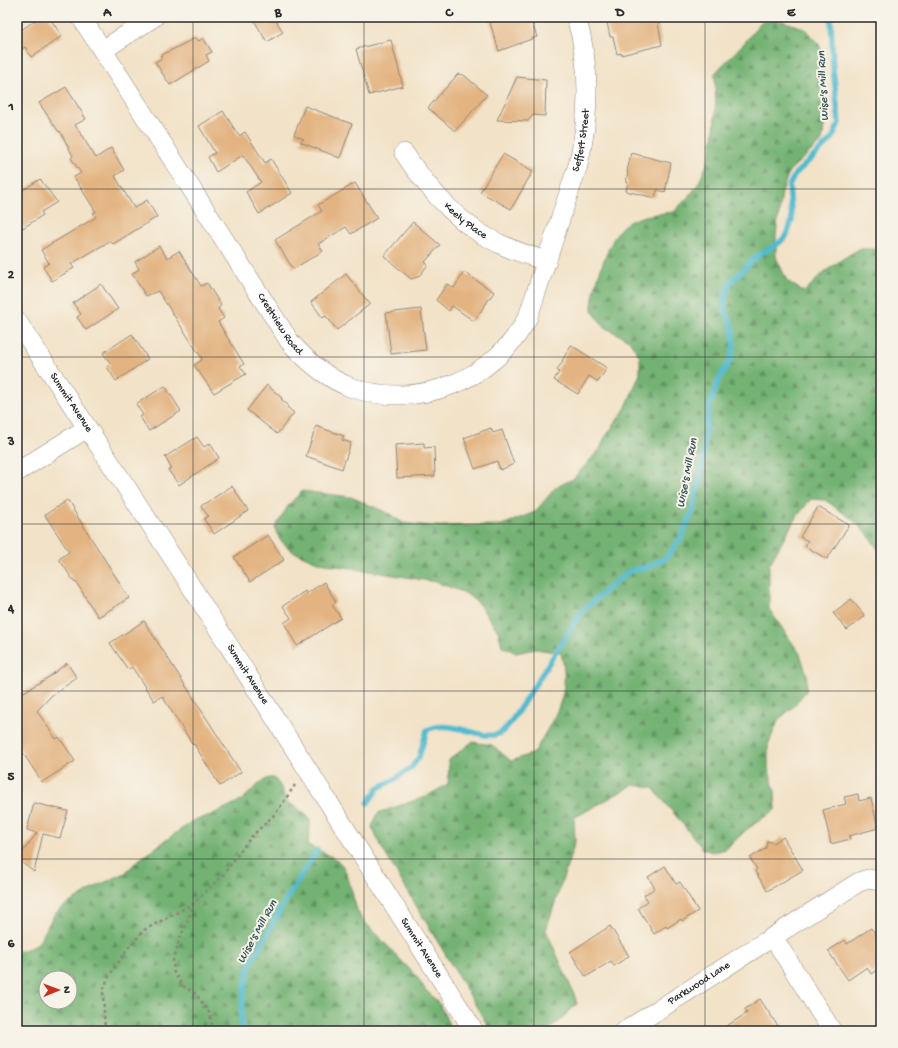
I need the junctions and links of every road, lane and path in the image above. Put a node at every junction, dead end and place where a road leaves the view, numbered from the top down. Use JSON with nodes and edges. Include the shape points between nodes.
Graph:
{"nodes":[{"id":1,"x":82,"y":17,"type":"edge"},
{"id":2,"x":154,"y":17,"type":"edge"},
{"id":3,"x":576,"y":17,"type":"edge"},
{"id":4,"x":102,"y":50,"type":"junction"},
{"id":5,"x":404,"y":153,"type":"dead end"},
{"id":6,"x":547,"y":261,"type":"junction"},
{"id":7,"x":17,"y":321,"type":"edge"},
{"id":8,"x":87,"y":428,"type":"junction"},
{"id":9,"x":17,"y":472,"type":"edge"},
{"id":10,"x":310,"y":772,"type":"junction"},
{"id":11,"x":881,"y":881,"type":"edge"},
{"id":12,"x":193,"y":904,"type":"junction"},
{"id":13,"x":773,"y":937,"type":"junction"},
{"id":14,"x":105,"y":1031,"type":"edge"},
{"id":15,"x":213,"y":1031,"type":"edge"},
{"id":16,"x":474,"y":1031,"type":"edge"},
{"id":17,"x":625,"y":1031,"type":"edge"},
{"id":18,"x":832,"y":1031,"type":"edge"}],
"edges":[{"from":1,"to":4,"type":"street","name":"Crestview Road"},
{"from":2,"to":4,"type":"street"},
{"from":3,"to":6,"type":"street","name":"Seffert Street","via":[[587,76],[586,120],[578,165]]},
{"from":4,"to":6,"type":"street","name":"Crestview Road","via":[[286,337],[301,355],[317,368],[350,387],[391,396],[411,395],[450,386],[484,368],[504,351],[521,330],[533,306]]},
{"from":5,"to":6,"type":"street","name":"Keely Place","via":[[427,185],[465,222],[497,243]]},
{"from":7,"to":8,"type":"street","name":"Summit Avenue"},
{"from":8,"to":9,"type":"street"},
{"from":8,"to":10,"type":"street","name":"Summit Avenue"},
{"from":10,"to":12,"type":"path","via":[[296,784],[276,813],[251,837],[223,875]]},
{"from":10,"to":16,"type":"street","name":"Summit Avenue"},
{"from":11,"to":13,"type":"street","name":"Parkwood Lane","via":[[868,879],[859,882]]},
{"from":12,"to":14,"type":"path","via":[[144,930],[128,948],[109,976],[103,992]]},
{"from":12,"to":15,"type":"path","via":[[173,961],[174,973],[183,986],[196,994],[210,1014]]},
{"from":13,"to":17,"type":"street","name":"Parkwood Lane"},
{"from":13,"to":18,"type":"street"}]}
